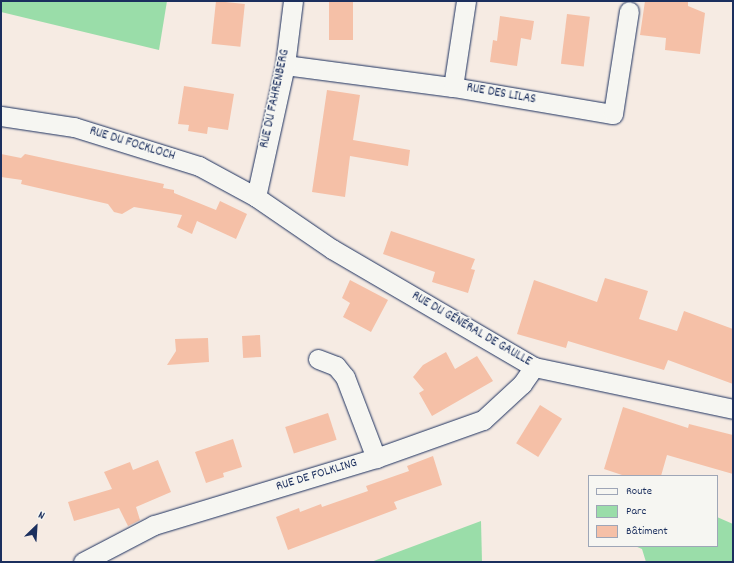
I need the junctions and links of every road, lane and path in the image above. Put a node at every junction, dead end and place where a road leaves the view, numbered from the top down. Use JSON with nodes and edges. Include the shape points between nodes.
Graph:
{"nodes":[{"id":1,"x":293,"y":1,"type":"edge"},
{"id":2,"x":466,"y":1,"type":"edge"},
{"id":3,"x":629,"y":11,"type":"dead end"},
{"id":4,"x":285,"y":65,"type":"junction"},
{"id":5,"x":453,"y":87,"type":"junction"},
{"id":6,"x":1,"y":116,"type":"edge"},
{"id":7,"x":256,"y":197,"type":"junction"},
{"id":8,"x":318,"y":358,"type":"dead end"},
{"id":9,"x":534,"y":367,"type":"junction"},
{"id":10,"x":733,"y":409,"type":"edge"},
{"id":11,"x":376,"y":458,"type":"junction"},
{"id":12,"x":83,"y":562,"type":"edge"}],
"edges":[{"from":1,"to":4,"type":"street","name":"RUE DU FAHRENBERG"},
{"from":2,"to":5,"type":"street"},
{"from":3,"to":5,"type":"street","name":"RUE DES LILAS","via":[[613,114]]},
{"from":4,"to":5,"type":"street","name":"RUE DES LILAS"},
{"from":4,"to":7,"type":"street","name":"RUE DU FAHRENBERG"},
{"from":6,"to":7,"type":"street","name":"RUE DU FOCKLOCH","via":[[74,127],[199,166]]},
{"from":7,"to":9,"type":"street","name":"RUE DU GÉNÉRAL DE GAULLE","via":[[332,249]]},
{"from":8,"to":11,"type":"street","via":[[336,366],[345,377]]},
{"from":9,"to":10,"type":"street","name":"RUE DU GÉNÉRAL DE GAULLE"},
{"from":9,"to":11,"type":"street","name":"RUE DE FOLKLING","via":[[522,384],[483,420]]},
{"from":11,"to":12,"type":"street","name":"RUE DE FOLKLING","via":[[154,525]]}]}
